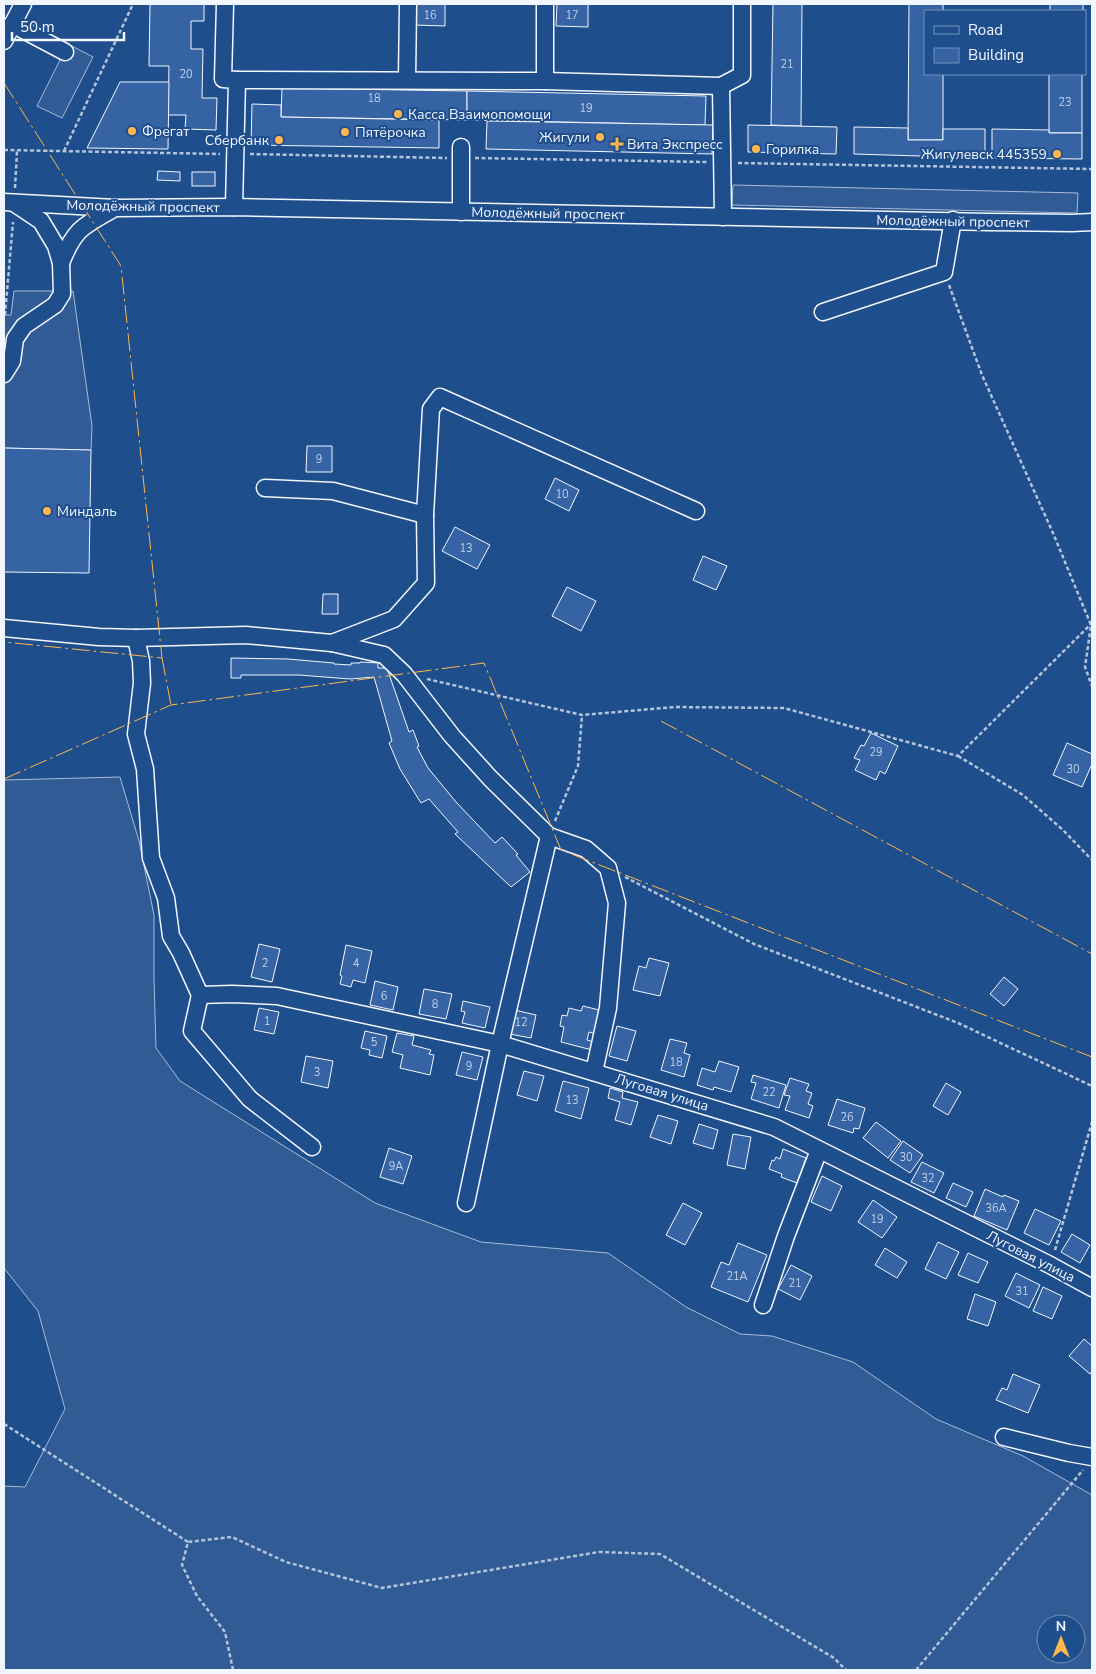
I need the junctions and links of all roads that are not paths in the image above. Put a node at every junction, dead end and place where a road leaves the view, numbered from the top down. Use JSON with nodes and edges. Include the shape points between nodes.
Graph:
{"nodes":[{"id":1,"x":23,"y":4,"type":"edge"},
{"id":2,"x":225,"y":4,"type":"edge"},
{"id":3,"x":408,"y":4,"type":"edge"},
{"id":4,"x":545,"y":4,"type":"edge"},
{"id":5,"x":742,"y":4,"type":"edge"},
{"id":6,"x":12,"y":24,"type":"junction"},
{"id":7,"x":4,"y":41,"type":"edge"},
{"id":8,"x":65,"y":52,"type":"dead end"},
{"id":9,"x":237,"y":80,"type":"junction"},
{"id":10,"x":407,"y":80,"type":"junction"},
{"id":11,"x":545,"y":81,"type":"junction"},
{"id":12,"x":721,"y":86,"type":"junction"},
{"id":13,"x":461,"y":152,"type":"road end"},
{"id":14,"x":11,"y":200,"type":"edge"},
{"id":15,"x":234,"y":207,"type":"junction"},
{"id":16,"x":115,"y":208,"type":"junction"},
{"id":17,"x":461,"y":212,"type":"junction"},
{"id":18,"x":723,"y":217,"type":"junction"},
{"id":19,"x":953,"y":220,"type":"junction"},
{"id":20,"x":1092,"y":222,"type":"edge"},
{"id":21,"x":61,"y":263,"type":"junction"},
{"id":22,"x":823,"y":312,"type":"dead end"},
{"id":23,"x":4,"y":374,"type":"edge"},
{"id":24,"x":266,"y":488,"type":"dead end"},
{"id":25,"x":696,"y":511,"type":"dead end"},
{"id":26,"x":425,"y":515,"type":"junction"},
{"id":27,"x":4,"y":628,"type":"edge"},
{"id":28,"x":136,"y":638,"type":"junction"},
{"id":29,"x":332,"y":643,"type":"junction"},
{"id":30,"x":549,"y":836,"type":"junction"},
{"id":31,"x":200,"y":994,"type":"junction"},
{"id":32,"x":500,"y":1044,"type":"junction"},
{"id":33,"x":594,"y":1072,"type":"junction"},
{"id":34,"x":312,"y":1148,"type":"dead end"},
{"id":35,"x":819,"y":1150,"type":"junction"},
{"id":36,"x":466,"y":1203,"type":"dead end"},
{"id":37,"x":1092,"y":1288,"type":"edge"},
{"id":38,"x":764,"y":1305,"type":"dead end"},
{"id":39,"x":1004,"y":1436,"type":"dead end"},
{"id":40,"x":1089,"y":1461,"type":"edge"}],
"edges":[{"from":1,"to":6,"type":"street"},
{"from":2,"to":9,"type":"street","via":[[222,79]]},
{"from":3,"to":10,"type":"street"},
{"from":4,"to":11,"type":"street"},
{"from":5,"to":12,"type":"street","via":[[742,75]]},
{"from":6,"to":7,"type":"street"},
{"from":6,"to":8,"type":"street"},
{"from":9,"to":10,"type":"street"},
{"from":9,"to":15,"type":"street"},
{"from":10,"to":11,"type":"street"},
{"from":11,"to":12,"type":"street"},
{"from":12,"to":18,"type":"street"},
{"from":13,"to":17,"type":"street"},
{"from":14,"to":16,"type":"street","name":"Молодёжный проспект"},
{"from":14,"to":21,"type":"street","via":[[41,222],[56,246]]},
{"from":15,"to":16,"type":"street","name":"Молодёжный проспект"},
{"from":15,"to":17,"type":"street","name":"Молодёжный проспект"},
{"from":16,"to":21,"type":"street","via":[[82,227],[69,244]]},
{"from":17,"to":18,"type":"street","name":"Молодёжный проспект"},
{"from":18,"to":19,"type":"street","name":"Молодёжный проспект"},
{"from":19,"to":20,"type":"street","name":"Молодёжный проспект"},
{"from":19,"to":22,"type":"street","via":[[944,272]]},
{"from":21,"to":23,"type":"street","via":[[62,294],[55,304],[24,326],[15,340],[12,361]]},
{"from":24,"to":26,"type":"street","via":[[334,491]]},
{"from":25,"to":26,"type":"street","via":[[440,397],[431,409]]},
{"from":26,"to":29,"type":"street","via":[[426,583],[394,619]]},
{"from":27,"to":28,"type":"street"},
{"from":28,"to":29,"type":"street","via":[[246,635]]},
{"from":28,"to":31,"type":"street","via":[[142,683],[136,734],[145,768],[151,858],[166,898],[171,936]]},
{"from":29,"to":30,"type":"street","via":[[384,655],[404,674],[452,736],[490,778]]},
{"from":30,"to":32,"type":"street"},
{"from":30,"to":33,"type":"street","via":[[586,849],[608,868],[617,903],[608,1008]]},
{"from":31,"to":32,"type":"street","name":"Луговая улица","via":[[277,996]]},
{"from":31,"to":34,"type":"street","via":[[192,1032],[250,1099]]},
{"from":32,"to":33,"type":"street","name":"Луговая улица"},
{"from":32,"to":36,"type":"street"},
{"from":33,"to":35,"type":"street","name":"Луговая улица","via":[[774,1127]]},
{"from":35,"to":37,"type":"street","name":"Луговая улица"},
{"from":35,"to":38,"type":"street"},
{"from":39,"to":40,"type":"street"}]}
